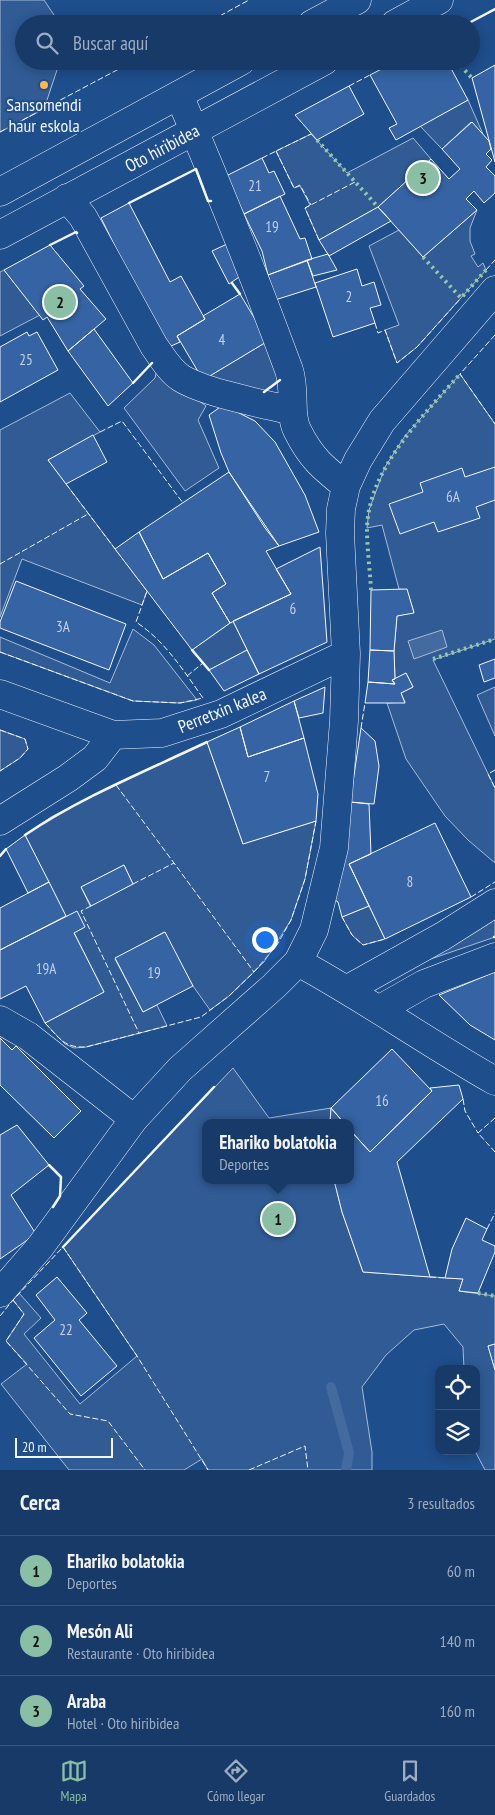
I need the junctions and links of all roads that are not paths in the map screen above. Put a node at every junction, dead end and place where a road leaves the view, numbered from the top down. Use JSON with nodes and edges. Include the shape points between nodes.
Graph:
{"nodes":[{"id":1,"x":358,"y":0,"type":"edge"},
{"id":2,"x":439,"y":0,"type":"edge"},
{"id":3,"x":329,"y":15,"type":"edge"},
{"id":4,"x":412,"y":15,"type":"edge"},
{"id":5,"x":225,"y":70,"type":"edge"},
{"id":6,"x":307,"y":70,"type":"edge"},
{"id":7,"x":179,"y":95,"type":"junction"},
{"id":8,"x":194,"y":131,"type":"junction"},
{"id":9,"x":0,"y":192,"type":"edge"},
{"id":10,"x":67,"y":198,"type":"junction"},
{"id":11,"x":0,"y":235,"type":"edge"},
{"id":12,"x":495,"y":290,"type":"edge"},
{"id":13,"x":293,"y":411,"type":"junction"},
{"id":14,"x":346,"y":486,"type":"junction"},
{"id":15,"x":346,"y":654,"type":"junction"},
{"id":16,"x":0,"y":694,"type":"edge"},
{"id":17,"x":113,"y":735,"type":"junction"},
{"id":18,"x":0,"y":821,"type":"edge"},
{"id":19,"x":495,"y":903,"type":"edge"},
{"id":20,"x":495,"y":957,"type":"edge"},
{"id":21,"x":298,"y":962,"type":"junction"},
{"id":22,"x":348,"y":989,"type":"junction"},
{"id":23,"x":380,"y":1008,"type":"junction"},
{"id":24,"x":0,"y":1020,"type":"edge"},
{"id":25,"x":495,"y":1081,"type":"edge"},
{"id":26,"x":134,"y":1119,"type":"junction"},
{"id":27,"x":0,"y":1293,"type":"edge"}],
"edges":[{"from":1,"to":3,"type":"street"},
{"from":2,"to":4,"type":"street"},
{"from":5,"to":7,"type":"street"},
{"from":6,"to":8,"type":"street","name":"Oto hiribidea"},
{"from":7,"to":8,"type":"street"},
{"from":7,"to":9,"type":"street"},
{"from":8,"to":10,"type":"street","name":"Oto hiribidea"},
{"from":8,"to":13,"type":"street","via":[[294,384]]},
{"from":10,"to":11,"type":"street","name":"Oto hiribidea"},
{"from":10,"to":13,"type":"street","via":[[83,217],[166,364],[181,378],[202,387]]},
{"from":12,"to":14,"type":"street","via":[[382,421]]},
{"from":13,"to":14,"type":"street","via":[[296,428],[314,459]]},
{"from":14,"to":15,"type":"street","via":[[340,532]]},
{"from":15,"to":17,"type":"street","name":"Perretxin kalea","via":[[222,714],[162,733]]},
{"from":15,"to":21,"type":"street","via":[[334,848],[314,930]]},
{"from":16,"to":17,"type":"street"},
{"from":17,"to":18,"type":"street","via":[[95,758]]},
{"from":19,"to":22,"type":"street"},
{"from":20,"to":23,"type":"street","via":[[424,984]]},
{"from":21,"to":22,"type":"street"},
{"from":21,"to":26,"type":"street","via":[[180,1069]]},
{"from":22,"to":23,"type":"street"},
{"from":23,"to":25,"type":"street"},
{"from":24,"to":26,"type":"street","via":[[28,1036]]},
{"from":26,"to":27,"type":"street","via":[[40,1247]]}]}
